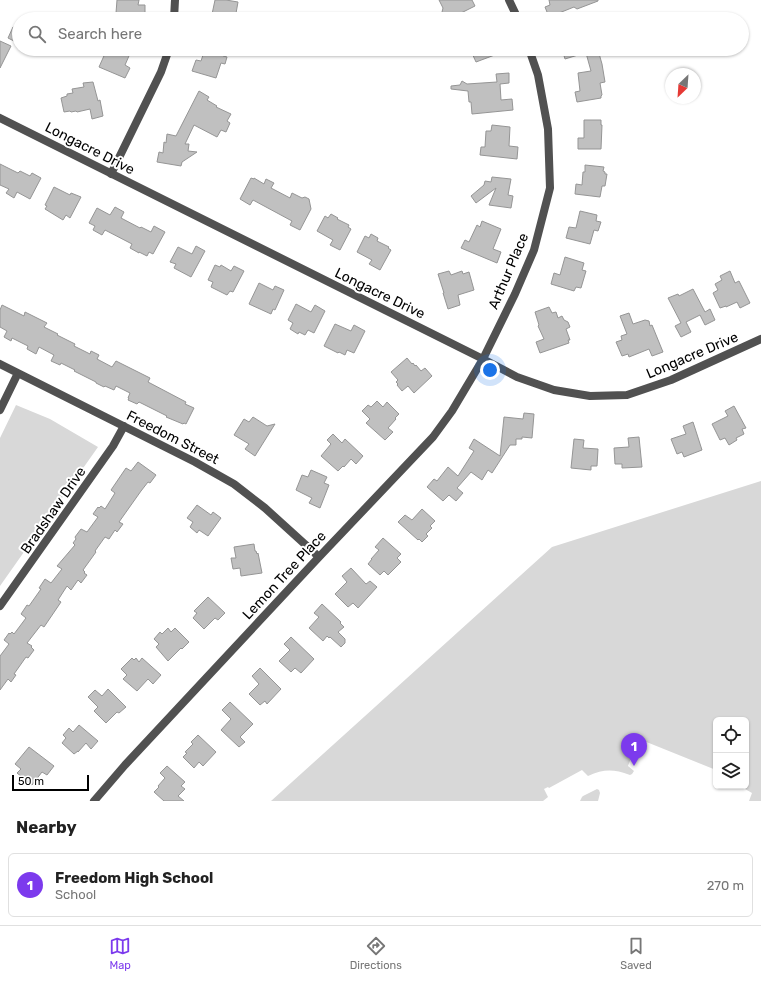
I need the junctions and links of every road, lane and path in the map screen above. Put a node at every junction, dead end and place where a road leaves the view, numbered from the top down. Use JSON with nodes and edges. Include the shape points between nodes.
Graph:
{"nodes":[{"id":1,"x":175,"y":0,"type":"edge"},
{"id":2,"x":509,"y":0,"type":"edge"},
{"id":3,"x":174,"y":12,"type":"edge"},
{"id":4,"x":515,"y":12,"type":"edge"},
{"id":5,"x":166,"y":56,"type":"edge"},
{"id":6,"x":531,"y":56,"type":"edge"},
{"id":7,"x":0,"y":118,"type":"edge"},
{"id":8,"x":111,"y":174,"type":"junction"},
{"id":9,"x":761,"y":339,"type":"edge"},
{"id":10,"x":482,"y":359,"type":"junction"},
{"id":11,"x":0,"y":364,"type":"edge"},
{"id":12,"x":18,"y":373,"type":"junction"},
{"id":13,"x":0,"y":410,"type":"edge"},
{"id":14,"x":124,"y":426,"type":"junction"},
{"id":15,"x":319,"y":557,"type":"junction"},
{"id":16,"x":0,"y":606,"type":"edge"},
{"id":17,"x":94,"y":801,"type":"edge"}],
"edges":[{"from":1,"to":3,"type":"street"},
{"from":2,"to":4,"type":"street"},
{"from":5,"to":8,"type":"street"},
{"from":6,"to":10,"type":"street","name":"Arthur Place","via":[[538,75],[548,129],[550,188],[534,250]]},
{"from":7,"to":8,"type":"street","name":"Longacre Drive"},
{"from":8,"to":10,"type":"street","name":"Longacre Drive"},
{"from":9,"to":10,"type":"street","name":"Longacre Drive","via":[[671,380],[627,395],[590,396],[554,390],[517,377]]},
{"from":10,"to":15,"type":"street","name":"Lemon Tree Place","via":[[452,411],[433,437]]},
{"from":11,"to":12,"type":"street","name":"Freedom Street"},
{"from":12,"to":13,"type":"street"},
{"from":12,"to":14,"type":"street","name":"Freedom Street"},
{"from":14,"to":15,"type":"street","name":"Freedom Street","via":[[234,484]]},
{"from":14,"to":16,"type":"street","name":"Bradshaw Drive","via":[[113,446]]},
{"from":15,"to":17,"type":"street","name":"Lemon Tree Place"}]}
